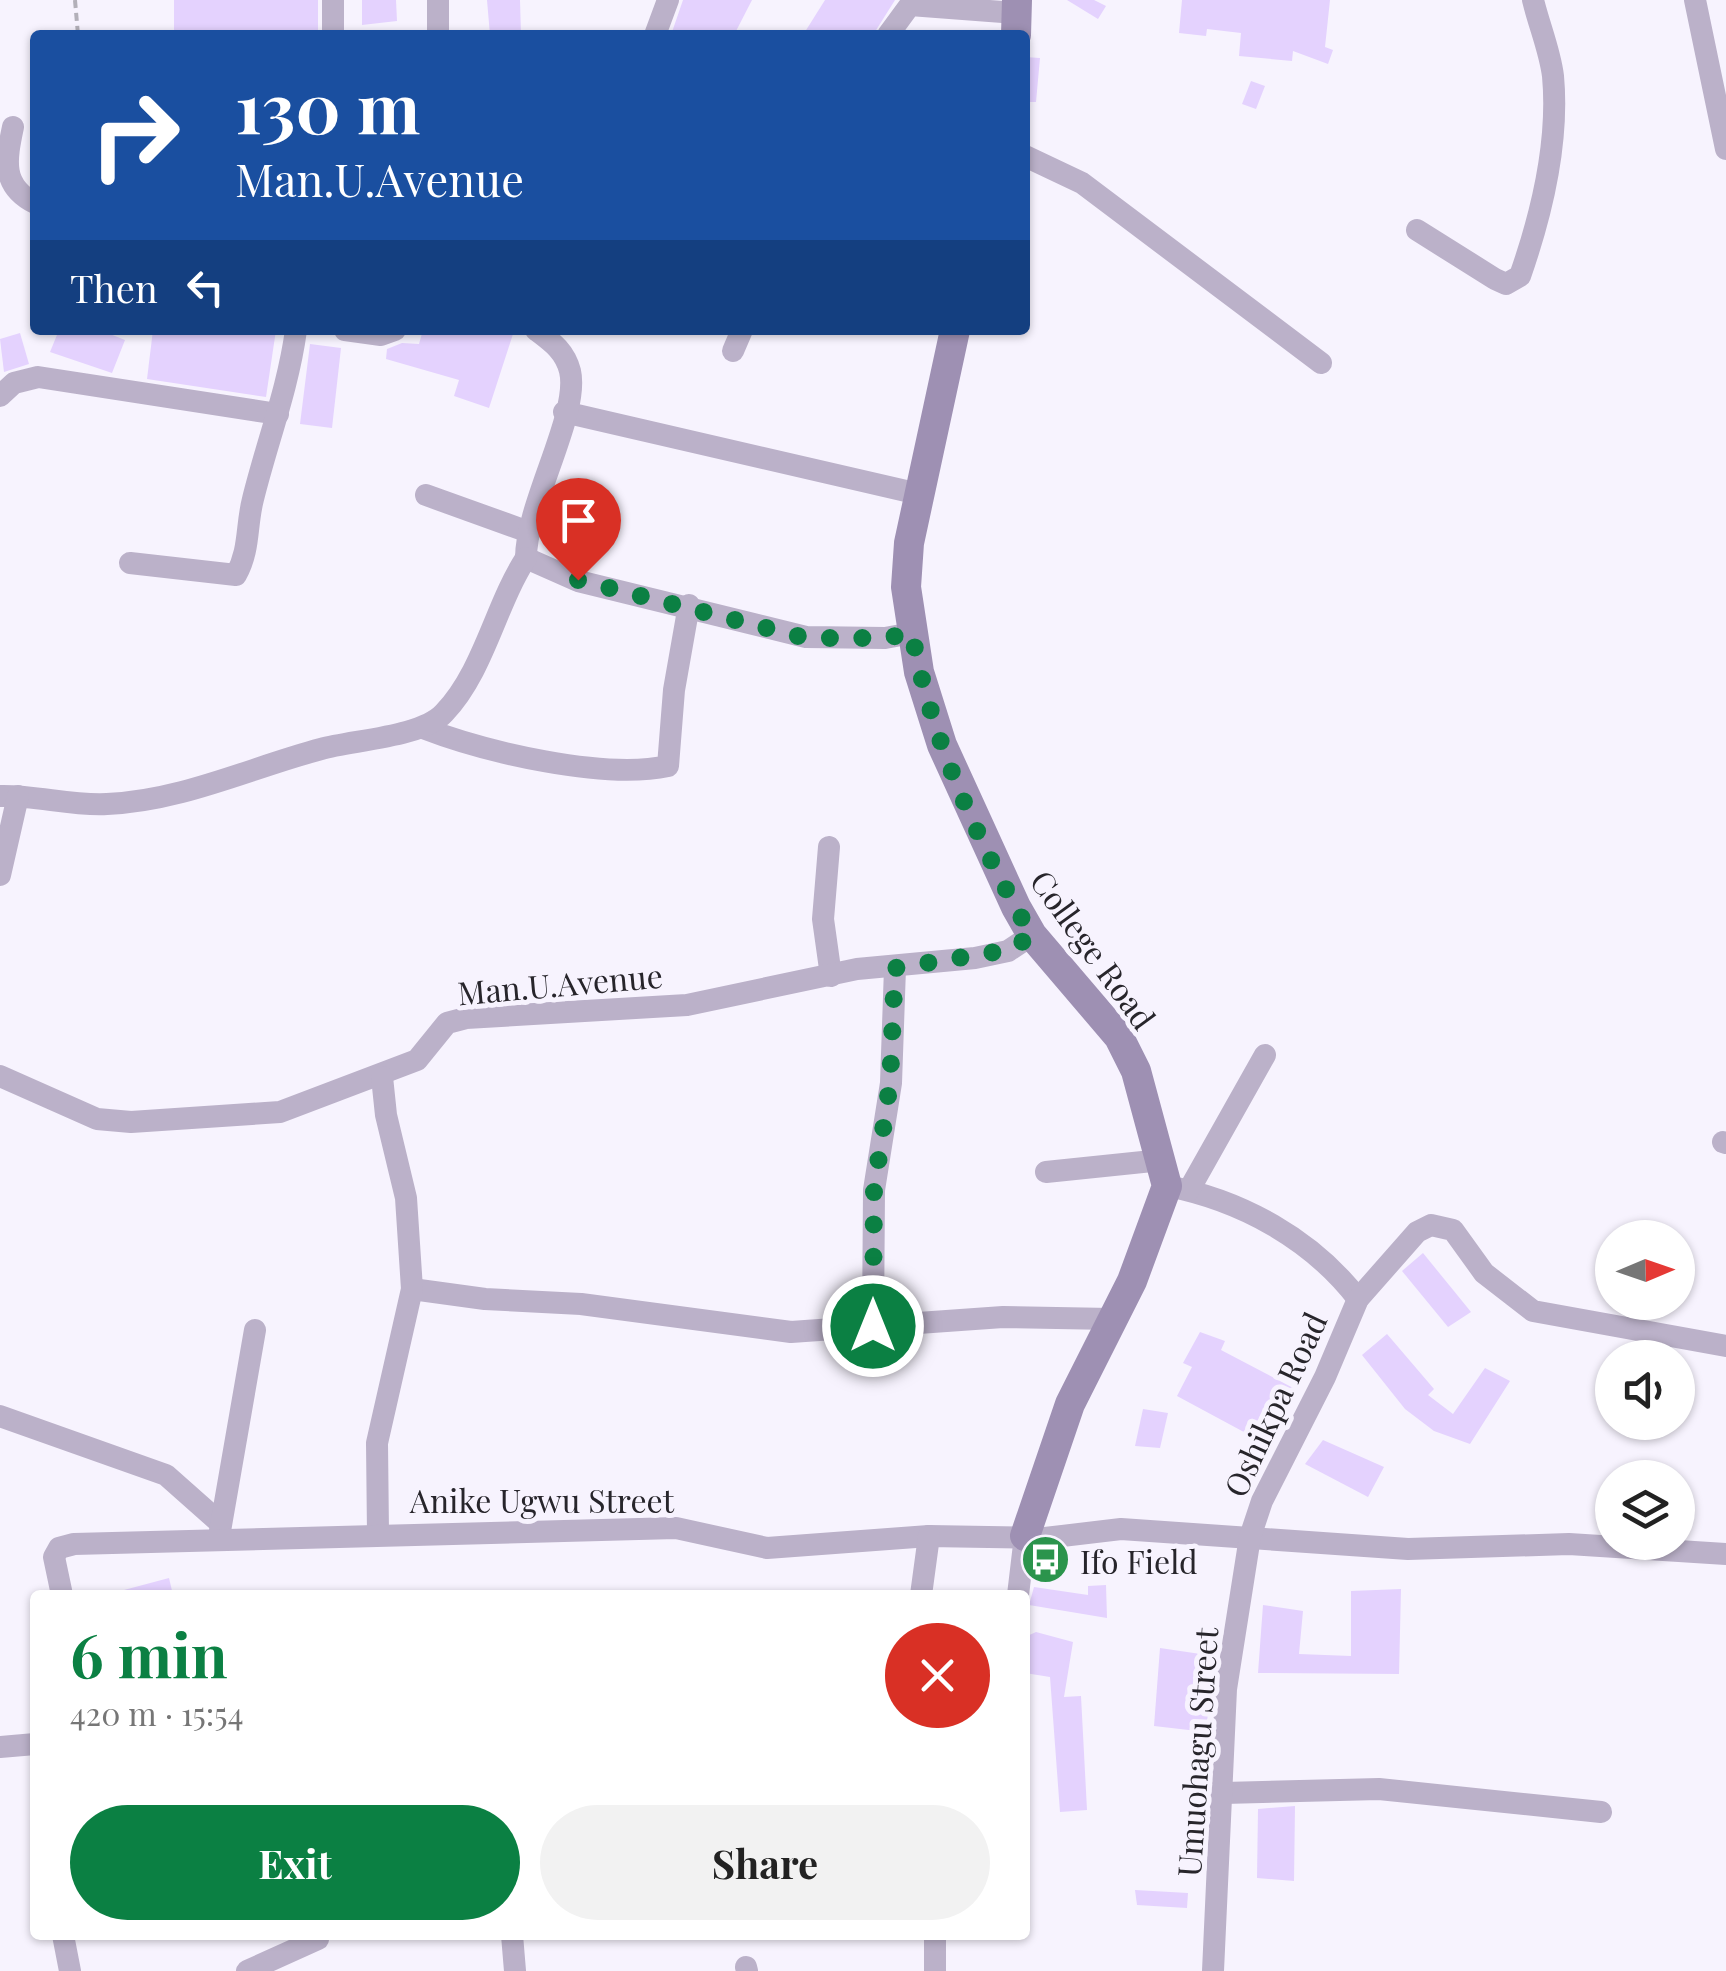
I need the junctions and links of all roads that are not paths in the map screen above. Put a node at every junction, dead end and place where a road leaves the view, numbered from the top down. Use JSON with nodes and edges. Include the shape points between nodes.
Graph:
{"nodes":[{"id":1,"x":334,"y":0,"type":"edge"},
{"id":2,"x":438,"y":0,"type":"edge"},
{"id":3,"x":668,"y":0,"type":"edge"},
{"id":4,"x":1534,"y":0,"type":"edge"},
{"id":5,"x":1695,"y":0,"type":"edge"},
{"id":6,"x":1016,"y":16,"type":"edge"},
{"id":7,"x":333,"y":30,"type":"edge"},
{"id":8,"x":438,"y":30,"type":"edge"},
{"id":9,"x":657,"y":30,"type":"edge"},
{"id":10,"x":892,"y":30,"type":"edge"},
{"id":11,"x":1715,"y":39,"type":"edge"},
{"id":12,"x":13,"y":127,"type":"dead end"},
{"id":13,"x":1726,"y":149,"type":"edge"},
{"id":14,"x":1030,"y":158,"type":"edge"},
{"id":15,"x":30,"y":199,"type":"edge"},
{"id":16,"x":1418,"y":230,"type":"dead end"},
{"id":17,"x":295,"y":335,"type":"edge"},
{"id":18,"x":543,"y":335,"type":"edge"},
{"id":19,"x":954,"y":335,"type":"edge"},
{"id":20,"x":1321,"y":363,"type":"dead end"},
{"id":21,"x":0,"y":396,"type":"edge"},
{"id":22,"x":564,"y":412,"type":"junction"},
{"id":23,"x":278,"y":414,"type":"junction"},
{"id":24,"x":919,"y":494,"type":"junction"},
{"id":25,"x":426,"y":495,"type":"dead end"},
{"id":26,"x":526,"y":531,"type":"junction"},
{"id":27,"x":526,"y":558,"type":"junction"},
{"id":28,"x":130,"y":563,"type":"dead end"},
{"id":29,"x":689,"y":605,"type":"junction"},
{"id":30,"x":912,"y":633,"type":"junction"},
{"id":31,"x":424,"y":728,"type":"junction"},
{"id":32,"x":9,"y":796,"type":"edge"},
{"id":33,"x":829,"y":847,"type":"dead end"},
{"id":34,"x":0,"y":875,"type":"edge"},
{"id":35,"x":1032,"y":936,"type":"junction"},
{"id":36,"x":895,"y":968,"type":"junction"},
{"id":37,"x":831,"y":976,"type":"junction"},
{"id":38,"x":1266,"y":1055,"type":"dead end"},
{"id":39,"x":0,"y":1076,"type":"edge"},
{"id":40,"x":382,"y":1077,"type":"junction"},
{"id":41,"x":1046,"y":1172,"type":"dead end"},
{"id":42,"x":1172,"y":1179,"type":"junction"},
{"id":43,"x":412,"y":1289,"type":"junction"},
{"id":44,"x":1358,"y":1299,"type":"junction"},
{"id":45,"x":1111,"y":1318,"type":"junction"},
{"id":46,"x":873,"y":1326,"type":"junction"},
{"id":47,"x":255,"y":1330,"type":"dead end"},
{"id":48,"x":1726,"y":1346,"type":"edge"},
{"id":49,"x":0,"y":1416,"type":"edge"},
{"id":50,"x":220,"y":1530,"type":"junction"},
{"id":51,"x":378,"y":1533,"type":"junction"},
{"id":52,"x":928,"y":1536,"type":"junction"},
{"id":53,"x":1025,"y":1536,"type":"junction"},
{"id":54,"x":1250,"y":1537,"type":"junction"},
{"id":55,"x":1726,"y":1554,"type":"edge"},
{"id":56,"x":61,"y":1590,"type":"edge"},
{"id":57,"x":922,"y":1590,"type":"edge"},
{"id":58,"x":1019,"y":1590,"type":"edge"},
{"id":59,"x":30,"y":1744,"type":"edge"},
{"id":60,"x":0,"y":1747,"type":"edge"},
{"id":61,"x":1224,"y":1792,"type":"junction"},
{"id":62,"x":1601,"y":1812,"type":"dead end"},
{"id":63,"x":64,"y":1940,"type":"edge"},
{"id":64,"x":318,"y":1940,"type":"dead end"},
{"id":65,"x":512,"y":1940,"type":"edge"},
{"id":66,"x":934,"y":1940,"type":"edge"},
{"id":67,"x":70,"y":1971,"type":"edge"},
{"id":68,"x":247,"y":1971,"type":"edge"},
{"id":69,"x":515,"y":1971,"type":"edge"},
{"id":70,"x":936,"y":1971,"type":"edge"},
{"id":71,"x":1213,"y":1971,"type":"edge"}],
"edges":[{"from":1,"to":7,"type":"street"},
{"from":2,"to":8,"type":"street"},
{"from":3,"to":9,"type":"street"},
{"from":4,"to":16,"type":"street","via":[[1553,75],[1552,108],[1541,196],[1520,276],[1506,284]]},
{"from":5,"to":11,"type":"street"},
{"from":6,"to":10,"type":"street","via":[[910,4]]},
{"from":11,"to":13,"type":"street"},
{"from":12,"to":15,"type":"street","via":[[6,168],[12,186]]},
{"from":14,"to":20,"type":"street","via":[[1082,183]]},
{"from":17,"to":23,"type":"street"},
{"from":18,"to":22,"type":"street","via":[[560,347],[570,373]]},
{"from":19,"to":24,"type":"main road","name":"College Road"},
{"from":21,"to":23,"type":"street","via":[[14,383],[38,377]]},
{"from":22,"to":24,"type":"street"},
{"from":22,"to":26,"type":"street"},
{"from":23,"to":28,"type":"street","via":[[252,503],[247,556],[236,575]]},
{"from":24,"to":30,"type":"main road","name":"College Road","via":[[906,587]]},
{"from":25,"to":26,"type":"street"},
{"from":26,"to":27,"type":"street"},
{"from":27,"to":29,"type":"street","via":[[578,580]]},
{"from":27,"to":31,"type":"street","via":[[474,667],[444,714]]},
{"from":29,"to":30,"type":"street","via":[[806,638]]},
{"from":29,"to":31,"type":"street","via":[[668,766],[645,772],[546,761],[478,750]]},
{"from":30,"to":35,"type":"main road","name":"College Road","via":[[942,745]]},
{"from":31,"to":32,"type":"street","via":[[126,801]]},
{"from":32,"to":34,"type":"street"},
{"from":33,"to":37,"type":"street","via":[[823,919]]},
{"from":35,"to":36,"type":"street","name":"Man.U.Avenue","via":[[1008,950]]},
{"from":35,"to":42,"type":"main road","name":"College Road","via":[[1120,1037]]},
{"from":36,"to":37,"type":"street","name":"Man.U.Avenue"},
{"from":36,"to":46,"type":"street","via":[[890,1083],[874,1190]]},
{"from":37,"to":40,"type":"street","name":"Man.U.Avenue","via":[[687,1005],[466,1018],[448,1023],[417,1060]]},
{"from":38,"to":42,"type":"street"},
{"from":39,"to":40,"type":"street","name":"Man.U.Avenue","via":[[97,1119],[131,1122],[280,1112]]},
{"from":40,"to":43,"type":"street","via":[[406,1198]]},
{"from":41,"to":42,"type":"street"},
{"from":42,"to":44,"type":"street","via":[[1300,1240],[1331,1264]]},
{"from":42,"to":45,"type":"main road"},
{"from":43,"to":46,"type":"street","via":[[791,1332]]},
{"from":43,"to":51,"type":"street","via":[[377,1443]]},
{"from":44,"to":48,"type":"street","name":"Oshikpa Road","via":[[1430,1225],[1452,1230],[1484,1274],[1533,1311]]},
{"from":44,"to":54,"type":"street","name":"Oshikpa Road"},
{"from":45,"to":46,"type":"street"},
{"from":45,"to":53,"type":"main road","via":[[1070,1404]]},
{"from":47,"to":50,"type":"street"},
{"from":49,"to":50,"type":"street","via":[[166,1475]]},
{"from":50,"to":51,"type":"street","name":"Anike Ugwu Street","via":[[325,1539]]},
{"from":50,"to":56,"type":"street","name":"Anike Ugwu Street","via":[[59,1548],[54,1557]]},
{"from":51,"to":52,"type":"street","name":"Anike Ugwu Street","via":[[676,1528],[767,1548]]},
{"from":52,"to":53,"type":"street","name":"Anike Ugwu Street"},
{"from":52,"to":57,"type":"street"},
{"from":53,"to":54,"type":"street","name":"Anike Ugwu Street","via":[[1121,1530]]},
{"from":53,"to":58,"type":"street"},
{"from":54,"to":55,"type":"street","name":"Anike Ugwu Street","via":[[1408,1549],[1569,1544]]},
{"from":54,"to":61,"type":"street","name":"Umuohagu Street","via":[[1226,1689]]},
{"from":59,"to":60,"type":"street"},
{"from":61,"to":62,"type":"street","via":[[1379,1789]]},
{"from":61,"to":71,"type":"street","name":"Umuohagu Street"},
{"from":63,"to":67,"type":"street"},
{"from":64,"to":68,"type":"street"},
{"from":65,"to":69,"type":"street"},
{"from":66,"to":70,"type":"street"}]}
